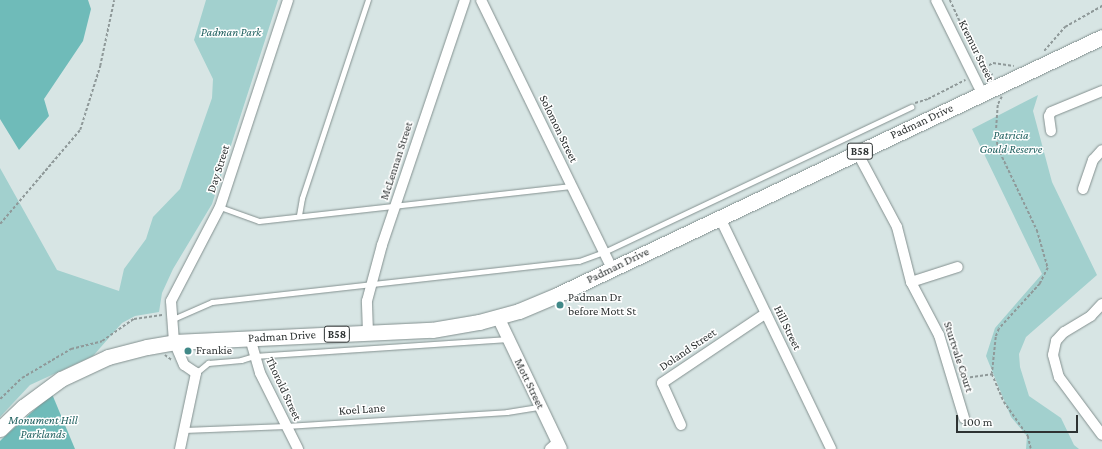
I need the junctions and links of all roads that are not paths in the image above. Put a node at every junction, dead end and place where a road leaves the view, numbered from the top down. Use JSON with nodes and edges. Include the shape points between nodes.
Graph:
{"nodes":[{"id":1,"x":288,"y":0,"type":"edge"},
{"id":2,"x":368,"y":0,"type":"edge"},
{"id":3,"x":465,"y":0,"type":"edge"},
{"id":4,"x":481,"y":0,"type":"edge"},
{"id":5,"x":936,"y":0,"type":"edge"},
{"id":6,"x":1102,"y":38,"type":"edge"},
{"id":7,"x":1102,"y":91,"type":"edge"},
{"id":8,"x":982,"y":93,"type":"junction"},
{"id":9,"x":911,"y":107,"type":"road end"},
{"id":10,"x":1051,"y":131,"type":"dead end"},
{"id":11,"x":1102,"y":150,"type":"edge"},
{"id":12,"x":857,"y":152,"type":"junction"},
{"id":13,"x":571,"y":186,"type":"junction"},
{"id":14,"x":1083,"y":189,"type":"dead end"},
{"id":15,"x":395,"y":206,"type":"junction"},
{"id":16,"x":220,"y":207,"type":"junction"},
{"id":17,"x":299,"y":216,"type":"junction"},
{"id":18,"x":720,"y":218,"type":"junction"},
{"id":19,"x":604,"y":252,"type":"junction"},
{"id":20,"x":958,"y":267,"type":"dead end"},
{"id":21,"x":612,"y":269,"type":"junction"},
{"id":22,"x":911,"y":282,"type":"junction"},
{"id":23,"x":371,"y":285,"type":"junction"},
{"id":24,"x":1102,"y":304,"type":"edge"},
{"id":25,"x":766,"y":313,"type":"junction"},
{"id":26,"x":171,"y":317,"type":"junction"},
{"id":27,"x":498,"y":317,"type":"junction"},
{"id":28,"x":368,"y":333,"type":"junction"},
{"id":29,"x":250,"y":338,"type":"junction"},
{"id":30,"x":508,"y":339,"type":"junction"},
{"id":31,"x":174,"y":342,"type":"junction"},
{"id":32,"x":254,"y":356,"type":"junction"},
{"id":33,"x":196,"y":373,"type":"junction"},
{"id":34,"x":540,"y":407,"type":"junction"},
{"id":35,"x":964,"y":418,"type":"dead end"},
{"id":36,"x":681,"y":425,"type":"dead end"},
{"id":37,"x":286,"y":426,"type":"junction"},
{"id":38,"x":0,"y":429,"type":"edge"},
{"id":39,"x":184,"y":430,"type":"junction"},
{"id":40,"x":1102,"y":435,"type":"edge"},
{"id":41,"x":556,"y":447,"type":"edge"},
{"id":42,"x":180,"y":449,"type":"edge"},
{"id":43,"x":298,"y":449,"type":"edge"},
{"id":44,"x":831,"y":449,"type":"edge"}],
"edges":[{"from":1,"to":16,"type":"street","name":"Day Street"},
{"from":2,"to":17,"type":"lane","via":[[302,198]]},
{"from":3,"to":15,"type":"street","name":"McLennan Street"},
{"from":4,"to":13,"type":"street","name":"Solomon Street"},
{"from":5,"to":8,"type":"street","name":"Kremur Street"},
{"from":6,"to":8,"type":"main road","name":"Padman Drive","number":"B58"},
{"from":7,"to":10,"type":"street","via":[[1051,112]]},
{"from":8,"to":12,"type":"main road","name":"Padman Drive","number":"B58"},
{"from":9,"to":19,"type":"lane"},
{"from":11,"to":14,"type":"street","via":[[1093,160]]},
{"from":12,"to":18,"type":"main road","name":"Padman Drive","number":"B58"},
{"from":12,"to":22,"type":"street","name":"Sturtvale Court","via":[[897,227]]},
{"from":13,"to":15,"type":"lane"},
{"from":13,"to":19,"type":"street","name":"Solomon Street"},
{"from":15,"to":17,"type":"lane"},
{"from":15,"to":23,"type":"street","name":"McLennan Street"},
{"from":16,"to":17,"type":"lane","via":[[259,221]]},
{"from":16,"to":26,"type":"street","name":"Day Street","via":[[171,301]]},
{"from":18,"to":21,"type":"main road","name":"Padman Drive","number":"B58"},
{"from":18,"to":25,"type":"street","name":"Hill Street"},
{"from":19,"to":21,"type":"street","name":"Solomon Street"},
{"from":19,"to":23,"type":"lane","via":[[569,263]]},
{"from":20,"to":22,"type":"street"},
{"from":21,"to":27,"type":"main road","name":"Padman Drive","number":"B58","via":[[538,304]]},
{"from":22,"to":35,"type":"street","name":"Sturtvale Court","via":[[939,335]]},
{"from":23,"to":26,"type":"lane","via":[[212,302]]},
{"from":23,"to":28,"type":"street","name":"McLennan Street","via":[[367,310]]},
{"from":24,"to":40,"type":"street","via":[[1091,316],[1064,332],[1056,341],[1053,355],[1059,377]]},
{"from":25,"to":36,"type":"street","name":"Doland Street","via":[[662,383]]},
{"from":25,"to":44,"type":"street","name":"Hill Street"},
{"from":26,"to":31,"type":"street","name":"Day Street"},
{"from":27,"to":28,"type":"main road","name":"Padman Drive","number":"B58","via":[[456,327]]},
{"from":27,"to":30,"type":"street","name":"Mott Street"},
{"from":28,"to":29,"type":"main road","name":"Padman Drive","number":"B58"},
{"from":29,"to":31,"type":"main road","name":"Padman Drive","number":"B58"},
{"from":29,"to":32,"type":"street","name":"Thorold Street"},
{"from":30,"to":32,"type":"lane"},
{"from":30,"to":34,"type":"street","name":"Mott Street"},
{"from":31,"to":33,"type":"street","name":"Day Street","via":[[184,365]]},
{"from":31,"to":38,"type":"main road","name":"Padman Drive","number":"B58","via":[[126,352],[76,370],[34,398]]},
{"from":32,"to":33,"type":"lane","via":[[208,363]]},
{"from":32,"to":37,"type":"street","name":"Thorold Street"},
{"from":33,"to":39,"type":"street"},
{"from":34,"to":37,"type":"lane","name":"Koel Lane","via":[[507,412]]},
{"from":34,"to":41,"type":"street","name":"Mott Street"},
{"from":37,"to":39,"type":"lane","name":"Koel Lane"},
{"from":37,"to":43,"type":"street","name":"Thorold Street"},
{"from":39,"to":42,"type":"street"}]}
